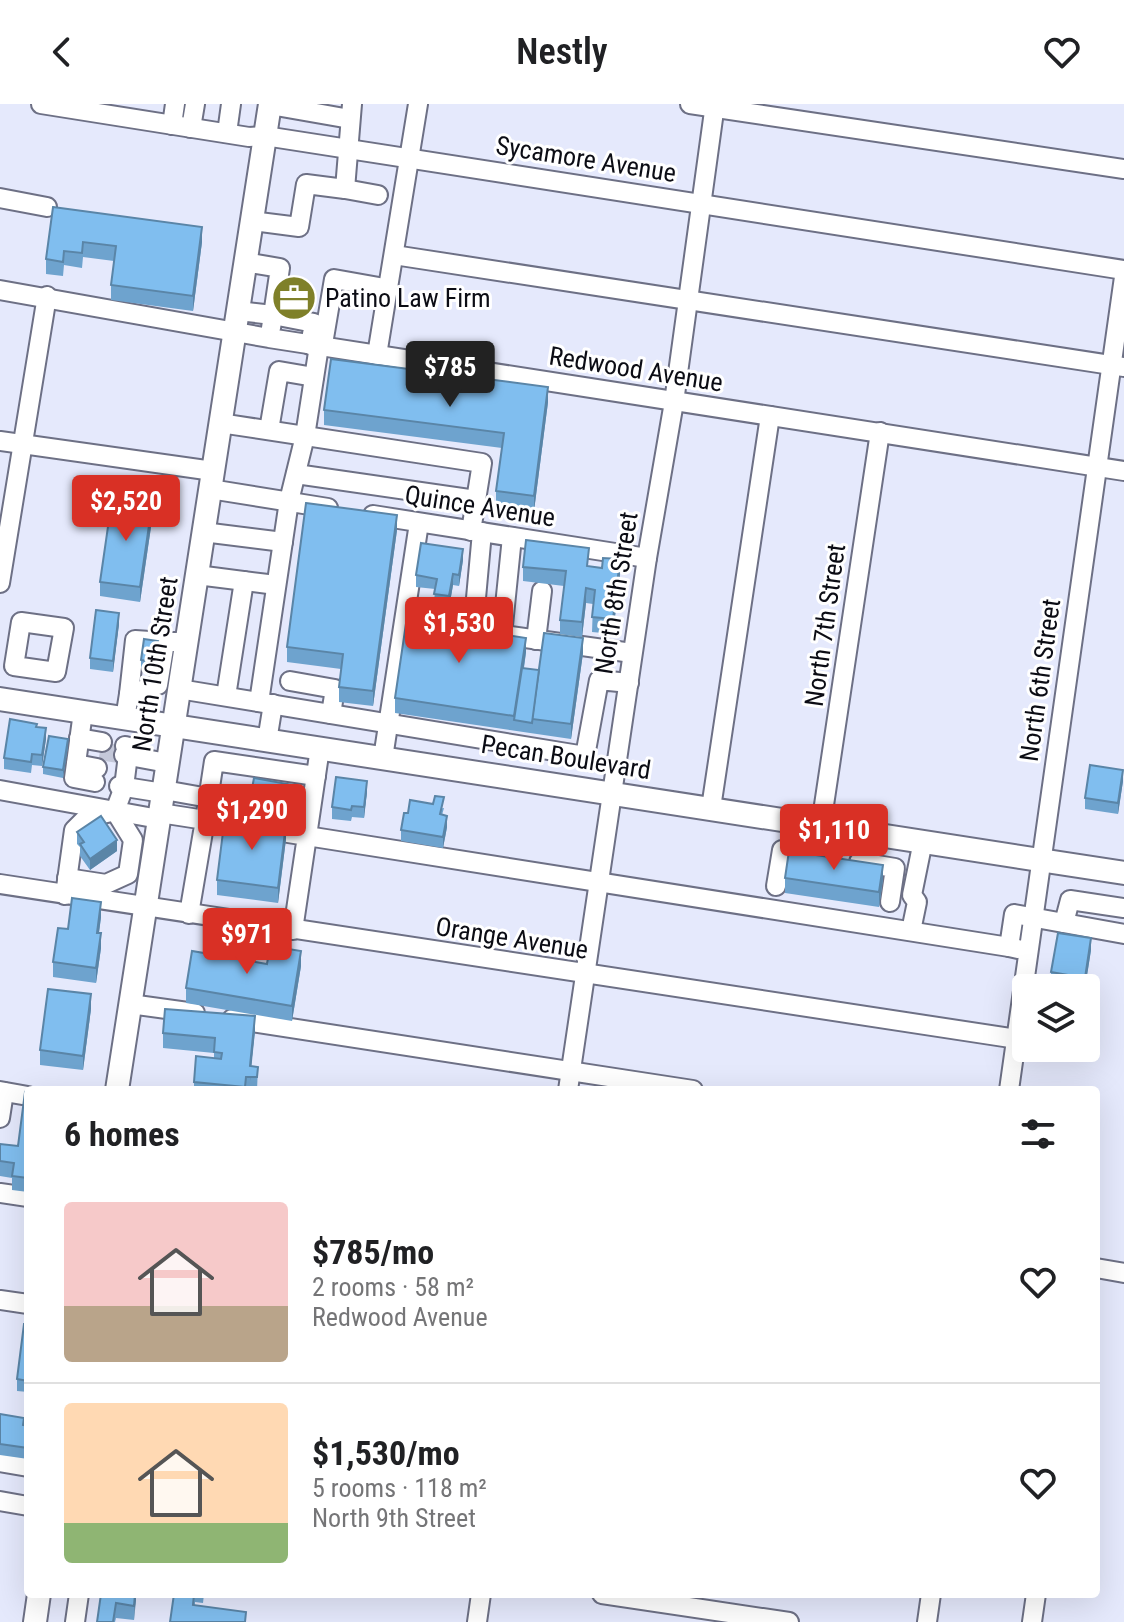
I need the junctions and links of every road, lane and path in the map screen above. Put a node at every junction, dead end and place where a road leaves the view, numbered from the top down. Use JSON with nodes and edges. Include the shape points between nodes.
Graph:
{"nodes":[{"id":1,"x":41,"y":104,"type":"edge"},
{"id":2,"x":175,"y":104,"type":"edge"},
{"id":3,"x":195,"y":104,"type":"edge"},
{"id":4,"x":231,"y":104,"type":"edge"},
{"id":5,"x":270,"y":104,"type":"edge"},
{"id":6,"x":418,"y":104,"type":"edge"},
{"id":7,"x":690,"y":104,"type":"edge"},
{"id":8,"x":714,"y":106,"type":"edge"},
{"id":9,"x":351,"y":111,"type":"edge"},
{"id":10,"x":182,"y":126,"type":"junction"},
{"id":11,"x":227,"y":133,"type":"junction"},
{"id":12,"x":265,"y":136,"type":"junction"},
{"id":13,"x":347,"y":149,"type":"junction"},
{"id":14,"x":410,"y":158,"type":"junction"},
{"id":15,"x":1124,"y":169,"type":"edge"},
{"id":16,"x":345,"y":189,"type":"junction"},
{"id":17,"x":378,"y":195,"type":"dead end"},
{"id":18,"x":0,"y":198,"type":"edge"},
{"id":19,"x":700,"y":204,"type":"junction"},
{"id":20,"x":47,"y":207,"type":"dead end"},
{"id":21,"x":252,"y":221,"type":"junction"},
{"id":22,"x":394,"y":255,"type":"junction"},
{"id":23,"x":245,"y":262,"type":"junction"},
{"id":24,"x":1124,"y":270,"type":"edge"},
{"id":25,"x":1124,"y":277,"type":"edge"},
{"id":26,"x":379,"y":287,"type":"dead end"},
{"id":27,"x":0,"y":290,"type":"edge"},
{"id":28,"x":47,"y":296,"type":"junction"},
{"id":29,"x":687,"y":301,"type":"junction"},
{"id":30,"x":273,"y":315,"type":"junction"},
{"id":31,"x":236,"y":322,"type":"junction"},
{"id":32,"x":269,"y":338,"type":"junction"},
{"id":33,"x":317,"y":346,"type":"junction"},
{"id":34,"x":377,"y":355,"type":"junction"},
{"id":35,"x":1117,"y":366,"type":"edge"},
{"id":36,"x":314,"y":377,"type":"junction"},
{"id":37,"x":674,"y":402,"type":"junction"},
{"id":38,"x":770,"y":416,"type":"junction"},
{"id":39,"x":220,"y":423,"type":"junction"},
{"id":40,"x":269,"y":430,"type":"junction"},
{"id":41,"x":880,"y":432,"type":"junction"},
{"id":42,"x":305,"y":436,"type":"junction"},
{"id":43,"x":0,"y":441,"type":"edge"},
{"id":44,"x":22,"y":445,"type":"junction"},
{"id":45,"x":1096,"y":466,"type":"junction"},
{"id":46,"x":1124,"y":471,"type":"edge"},
{"id":47,"x":296,"y":474,"type":"junction"},
{"id":48,"x":8,"y":480,"type":"edge"},
{"id":49,"x":211,"y":480,"type":"junction"},
{"id":50,"x":476,"y":500,"type":"junction"},
{"id":51,"x":289,"y":501,"type":"junction"},
{"id":52,"x":419,"y":523,"type":"junction"},
{"id":53,"x":203,"y":532,"type":"junction"},
{"id":54,"x":476,"y":532,"type":"junction"},
{"id":55,"x":512,"y":537,"type":"junction"},
{"id":56,"x":283,"y":542,"type":"junction"},
{"id":57,"x":647,"y":558,"type":"junction"},
{"id":58,"x":197,"y":575,"type":"junction"},
{"id":59,"x":0,"y":580,"type":"edge"},
{"id":60,"x":244,"y":581,"type":"junction"},
{"id":61,"x":276,"y":585,"type":"junction"},
{"id":62,"x":542,"y":591,"type":"dead end"},
{"id":63,"x":502,"y":635,"type":"junction"},
{"id":64,"x":536,"y":640,"type":"junction"},
{"id":65,"x":158,"y":652,"type":"junction"},
{"id":66,"x":632,"y":653,"type":"junction"},
{"id":67,"x":290,"y":681,"type":"dead end"},
{"id":68,"x":629,"y":683,"type":"junction"},
{"id":69,"x":179,"y":689,"type":"junction"},
{"id":70,"x":129,"y":694,"type":"junction"},
{"id":71,"x":226,"y":696,"type":"junction"},
{"id":72,"x":0,"y":699,"type":"edge"},
{"id":73,"x":266,"y":703,"type":"junction"},
{"id":74,"x":83,"y":712,"type":"junction"},
{"id":75,"x":331,"y":714,"type":"junction"},
{"id":76,"x":125,"y":719,"type":"junction"},
{"id":77,"x":388,"y":725,"type":"junction"},
{"id":78,"x":173,"y":727,"type":"junction"},
{"id":79,"x":267,"y":741,"type":"junction"},
{"id":80,"x":527,"y":747,"type":"junction"},
{"id":81,"x":320,"y":748,"type":"junction"},
{"id":82,"x":78,"y":750,"type":"junction"},
{"id":83,"x":383,"y":758,"type":"junction"},
{"id":84,"x":167,"y":763,"type":"junction"},
{"id":85,"x":124,"y":768,"type":"junction"},
{"id":86,"x":316,"y":776,"type":"junction"},
{"id":87,"x":522,"y":779,"type":"junction"},
{"id":88,"x":0,"y":790,"type":"edge"},
{"id":89,"x":612,"y":793,"type":"junction"},
{"id":90,"x":209,"y":798,"type":"junction"},
{"id":91,"x":161,"y":804,"type":"junction"},
{"id":92,"x":711,"y":808,"type":"junction"},
{"id":93,"x":205,"y":820,"type":"junction"},
{"id":94,"x":101,"y":821,"type":"junction"},
{"id":95,"x":793,"y":821,"type":"junction"},
{"id":96,"x":821,"y":825,"type":"junction"},
{"id":97,"x":307,"y":836,"type":"junction"},
{"id":98,"x":893,"y":836,"type":"junction"},
{"id":99,"x":923,"y":841,"type":"junction"},
{"id":100,"x":788,"y":851,"type":"junction"},
{"id":101,"x":1041,"y":860,"type":"junction"},
{"id":102,"x":141,"y":864,"type":"junction"},
{"id":103,"x":888,"y":867,"type":"junction"},
{"id":104,"x":1124,"y":871,"type":"edge"},
{"id":105,"x":114,"y":880,"type":"junction"},
{"id":106,"x":599,"y":881,"type":"junction"},
{"id":107,"x":0,"y":884,"type":"edge"},
{"id":108,"x":66,"y":886,"type":"junction"},
{"id":109,"x":776,"y":886,"type":"dead end"},
{"id":110,"x":112,"y":902,"type":"junction"},
{"id":111,"x":890,"y":902,"type":"dead end"},
{"id":112,"x":145,"y":907,"type":"junction"},
{"id":113,"x":1124,"y":908,"type":"edge"},
{"id":114,"x":189,"y":914,"type":"junction"},
{"id":115,"x":1033,"y":917,"type":"junction"},
{"id":116,"x":1064,"y":923,"type":"junction"},
{"id":117,"x":293,"y":930,"type":"junction"},
{"id":118,"x":911,"y":931,"type":"junction"},
{"id":119,"x":1124,"y":934,"type":"edge"},
{"id":120,"x":1009,"y":947,"type":"junction"},
{"id":121,"x":1029,"y":950,"type":"junction"},
{"id":122,"x":1026,"y":974,"type":"edge"},
{"id":123,"x":585,"y":976,"type":"junction"},
{"id":124,"x":130,"y":1004,"type":"junction"},
{"id":125,"x":1012,"y":1038,"type":"edge"},
{"id":126,"x":1013,"y":1062,"type":"edge"},
{"id":127,"x":569,"y":1081,"type":"edge"},
{"id":128,"x":118,"y":1086,"type":"edge"},
{"id":129,"x":638,"y":1086,"type":"edge"},
{"id":130,"x":1010,"y":1086,"type":"edge"},
{"id":131,"x":2,"y":1092,"type":"edge"},
{"id":132,"x":24,"y":1095,"type":"edge"},
{"id":133,"x":0,"y":1118,"type":"edge"},
{"id":134,"x":0,"y":1193,"type":"edge"},
{"id":135,"x":24,"y":1196,"type":"edge"},
{"id":136,"x":1100,"y":1269,"type":"edge"},
{"id":137,"x":1124,"y":1273,"type":"edge"},
{"id":138,"x":0,"y":1300,"type":"edge"},
{"id":139,"x":24,"y":1303,"type":"edge"},
{"id":140,"x":0,"y":1462,"type":"edge"},
{"id":141,"x":24,"y":1466,"type":"edge"},
{"id":142,"x":0,"y":1501,"type":"edge"},
{"id":143,"x":24,"y":1505,"type":"edge"},
{"id":144,"x":38,"y":1598,"type":"edge"},
{"id":145,"x":78,"y":1598,"type":"edge"},
{"id":146,"x":480,"y":1598,"type":"edge"},
{"id":147,"x":625,"y":1598,"type":"edge"},
{"id":148,"x":930,"y":1598,"type":"edge"},
{"id":149,"x":1035,"y":1598,"type":"edge"},
{"id":150,"x":648,"y":1602,"type":"junction"},
{"id":151,"x":35,"y":1622,"type":"edge"},
{"id":152,"x":75,"y":1622,"type":"edge"},
{"id":153,"x":477,"y":1622,"type":"edge"},
{"id":154,"x":645,"y":1622,"type":"edge"},
{"id":155,"x":789,"y":1622,"type":"edge"},
{"id":156,"x":927,"y":1622,"type":"edge"},
{"id":157,"x":1032,"y":1622,"type":"edge"}],
"edges":[{"from":1,"to":10,"type":"street","name":"Sycamore Avenue"},
{"from":2,"to":10,"type":"street"},
{"from":3,"to":10,"type":"street"},
{"from":4,"to":11,"type":"street"},
{"from":5,"to":9,"type":"street"},
{"from":5,"to":12,"type":"main road","name":"North 10th Street"},
{"from":6,"to":14,"type":"street"},
{"from":7,"to":8,"type":"street"},
{"from":8,"to":15,"type":"street"},
{"from":8,"to":19,"type":"street","name":"North 8th Street"},
{"from":9,"to":13,"type":"street"},
{"from":10,"to":11,"type":"street","name":"Sycamore Avenue"},
{"from":11,"to":12,"type":"street","name":"Sycamore Avenue"},
{"from":12,"to":13,"type":"street","name":"Sycamore Avenue"},
{"from":12,"to":21,"type":"main road","name":"North 10th Street"},
{"from":13,"to":14,"type":"street","name":"Sycamore Avenue"},
{"from":13,"to":16,"type":"street"},
{"from":14,"to":19,"type":"street","name":"Sycamore Avenue"},
{"from":14,"to":22,"type":"street"},
{"from":16,"to":17,"type":"street"},
{"from":16,"to":21,"type":"street","via":[[306,184],[299,227]]},
{"from":18,"to":20,"type":"street"},
{"from":19,"to":24,"type":"street","name":"Sycamore Avenue"},
{"from":19,"to":29,"type":"street","name":"North 8th Street"},
{"from":21,"to":23,"type":"main road","name":"North 10th Street"},
{"from":22,"to":29,"type":"street"},
{"from":22,"to":34,"type":"street"},
{"from":23,"to":30,"type":"street","via":[[280,268]]},
{"from":23,"to":31,"type":"main road","name":"North 10th Street"},
{"from":25,"to":35,"type":"street","name":"North 6th Street"},
{"from":26,"to":33,"type":"street","via":[[334,279]]},
{"from":27,"to":28,"type":"street","name":"Redwood Avenue"},
{"from":28,"to":31,"type":"street","name":"Redwood Avenue"},
{"from":28,"to":44,"type":"street"},
{"from":29,"to":35,"type":"street"},
{"from":29,"to":37,"type":"street","name":"North 8th Street"},
{"from":30,"to":31,"type":"street"},
{"from":30,"to":32,"type":"street"},
{"from":30,"to":33,"type":"street","via":[[314,323]]},
{"from":31,"to":32,"type":"street","name":"Redwood Avenue"},
{"from":31,"to":39,"type":"main road","name":"North 10th Street"},
{"from":32,"to":33,"type":"street","name":"Redwood Avenue"},
{"from":33,"to":34,"type":"street","name":"Redwood Avenue"},
{"from":33,"to":36,"type":"street"},
{"from":34,"to":37,"type":"street","name":"Redwood Avenue"},
{"from":35,"to":45,"type":"street","name":"North 6th Street"},
{"from":36,"to":40,"type":"street","via":[[279,371]]},
{"from":36,"to":42,"type":"street"},
{"from":37,"to":38,"type":"street","name":"Redwood Avenue"},
{"from":37,"to":57,"type":"street","name":"North 8th Street"},
{"from":38,"to":41,"type":"street","name":"Redwood Avenue"},
{"from":38,"to":92,"type":"street"},
{"from":39,"to":40,"type":"street"},
{"from":39,"to":49,"type":"main road","name":"North 10th Street"},
{"from":40,"to":42,"type":"street"},
{"from":41,"to":45,"type":"street","name":"Redwood Avenue"},
{"from":41,"to":96,"type":"street","name":"North 7th Street"},
{"from":42,"to":47,"type":"street"},
{"from":42,"to":50,"type":"street","via":[[482,463]]},
{"from":43,"to":44,"type":"street","name":"Quince Avenue"},
{"from":44,"to":48,"type":"street"},
{"from":44,"to":49,"type":"street","name":"Quince Avenue"},
{"from":45,"to":46,"type":"street","name":"Redwood Avenue"},
{"from":45,"to":101,"type":"street","name":"North 6th Street"},
{"from":47,"to":50,"type":"street"},
{"from":47,"to":51,"type":"street"},
{"from":48,"to":59,"type":"street"},
{"from":49,"to":51,"type":"street","name":"Quince Avenue"},
{"from":49,"to":53,"type":"main road","name":"North 10th Street"},
{"from":50,"to":54,"type":"street"},
{"from":51,"to":52,"type":"street","name":"Quince Avenue"},
{"from":51,"to":56,"type":"street"},
{"from":52,"to":54,"type":"street","name":"Quince Avenue"},
{"from":52,"to":77,"type":"street","via":[[411,622]]},
{"from":53,"to":56,"type":"street"},
{"from":53,"to":58,"type":"main road","name":"North 10th Street"},
{"from":54,"to":55,"type":"street","name":"Quince Avenue"},
{"from":54,"to":63,"type":"street","via":[[466,630]]},
{"from":55,"to":57,"type":"street","name":"Quince Avenue"},
{"from":55,"to":63,"type":"street"},
{"from":56,"to":61,"type":"street"},
{"from":57,"to":66,"type":"street","name":"North 8th Street"},
{"from":58,"to":60,"type":"street"},
{"from":58,"to":65,"type":"main road","name":"North 10th Street"},
{"from":60,"to":61,"type":"street"},
{"from":60,"to":71,"type":"street"},
{"from":61,"to":73,"type":"street"},
{"from":62,"to":64,"type":"street"},
{"from":63,"to":64,"type":"street"},
{"from":64,"to":66,"type":"street"},
{"from":65,"to":69,"type":"main road","name":"North 10th Street"},
{"from":65,"to":70,"type":"street"},
{"from":65,"to":70,"type":"street","via":[[158,685]]},
{"from":66,"to":68,"type":"street","name":"North 8th Street"},
{"from":67,"to":75,"type":"street","via":[[335,689]]},
{"from":68,"to":80,"type":"street","via":[[599,680],[585,756]]},
{"from":68,"to":89,"type":"street","name":"North 8th Street"},
{"from":69,"to":71,"type":"street"},
{"from":69,"to":78,"type":"main road","name":"North 10th Street"},
{"from":70,"to":76,"type":"street"},
{"from":71,"to":73,"type":"street"},
{"from":72,"to":74,"type":"main road","name":"Pecan Boulevard"},
{"from":73,"to":75,"type":"street"},
{"from":73,"to":79,"type":"street"},
{"from":74,"to":76,"type":"main road","name":"Pecan Boulevard"},
{"from":74,"to":82,"type":"street"},
{"from":75,"to":77,"type":"street"},
{"from":76,"to":78,"type":"main road","name":"Pecan Boulevard"},
{"from":77,"to":80,"type":"street"},
{"from":77,"to":83,"type":"street"},
{"from":78,"to":79,"type":"main road","name":"Pecan Boulevard"},
{"from":78,"to":84,"type":"main road","name":"North 10th Street"},
{"from":79,"to":81,"type":"main road","name":"Pecan Boulevard"},
{"from":80,"to":87,"type":"street"},
{"from":81,"to":83,"type":"main road","name":"Pecan Boulevard"},
{"from":81,"to":86,"type":"street"},
{"from":82,"to":82,"type":"street","via":[[98,761],[74,778]]},
{"from":83,"to":87,"type":"main road","name":"Pecan Boulevard"},
{"from":84,"to":85,"type":"street"},
{"from":84,"to":91,"type":"main road","name":"North 10th Street"},
{"from":85,"to":91,"type":"street"},
{"from":85,"to":94,"type":"street"},
{"from":86,"to":90,"type":"street","via":[[214,761]]},
{"from":86,"to":97,"type":"street"},
{"from":87,"to":89,"type":"main road","name":"Pecan Boulevard"},
{"from":88,"to":94,"type":"street"},
{"from":89,"to":92,"type":"main road","name":"Pecan Boulevard"},
{"from":89,"to":106,"type":"street","name":"North 8th Street"},
{"from":90,"to":91,"type":"street"},
{"from":90,"to":93,"type":"street"},
{"from":91,"to":93,"type":"street"},
{"from":91,"to":94,"type":"street"},
{"from":91,"to":102,"type":"main road","name":"North 10th Street"},
{"from":92,"to":95,"type":"main road","name":"Pecan Boulevard"},
{"from":93,"to":97,"type":"street"},
{"from":93,"to":114,"type":"street"},
{"from":94,"to":102,"type":"street","via":[[133,840]]},
{"from":94,"to":108,"type":"street","via":[[86,818],[74,830]]},
{"from":95,"to":96,"type":"main road","name":"Pecan Boulevard"},
{"from":95,"to":100,"type":"street"},
{"from":96,"to":98,"type":"main road","name":"Pecan Boulevard"},
{"from":97,"to":106,"type":"street"},
{"from":97,"to":117,"type":"street"},
{"from":98,"to":99,"type":"main road","name":"Pecan Boulevard"},
{"from":98,"to":103,"type":"street"},
{"from":99,"to":101,"type":"main road","name":"Pecan Boulevard"},
{"from":99,"to":118,"type":"street"},
{"from":100,"to":103,"type":"street"},
{"from":100,"to":109,"type":"street","via":[[782,850]]},
{"from":101,"to":104,"type":"main road","name":"Pecan Boulevard"},
{"from":101,"to":115,"type":"street","name":"North 6th Street"},
{"from":102,"to":105,"type":"street"},
{"from":102,"to":112,"type":"main road","name":"North 10th Street"},
{"from":103,"to":111,"type":"street","via":[[895,868]]},
{"from":105,"to":108,"type":"street"},
{"from":105,"to":110,"type":"street"},
{"from":106,"to":118,"type":"street"},
{"from":106,"to":123,"type":"street","name":"North 8th Street"},
{"from":107,"to":108,"type":"street","name":"Orange Avenue"},
{"from":108,"to":110,"type":"street","name":"Orange Avenue"},
{"from":110,"to":112,"type":"street","name":"Orange Avenue"},
{"from":112,"to":114,"type":"street","name":"Orange Avenue"},
{"from":112,"to":124,"type":"main road","name":"North 10th Street"},
{"from":113,"to":116,"type":"street","via":[[1070,900]]},
{"from":114,"to":117,"type":"street","name":"Orange Avenue"},
{"from":115,"to":116,"type":"street"},
{"from":115,"to":120,"type":"street","via":[[1014,914]]},
{"from":115,"to":121,"type":"street","name":"North 6th Street"},
{"from":116,"to":119,"type":"street"},
{"from":117,"to":123,"type":"street","name":"Orange Avenue"},
{"from":118,"to":120,"type":"street"},
{"from":120,"to":121,"type":"street"},
{"from":121,"to":122,"type":"street","name":"North 6th Street"},
{"from":123,"to":125,"type":"street","name":"Orange Avenue"},
{"from":123,"to":127,"type":"street","name":"North 8th Street"},
{"from":124,"to":127,"type":"street"},
{"from":124,"to":128,"type":"main road","name":"North 10th Street"},
{"from":126,"to":130,"type":"street","name":"North 6th Street"},
{"from":127,"to":129,"type":"street"},
{"from":131,"to":132,"type":"street"},
{"from":131,"to":133,"type":"street"},
{"from":134,"to":135,"type":"street"},
{"from":136,"to":137,"type":"street"},
{"from":138,"to":139,"type":"street"},
{"from":140,"to":141,"type":"street"},
{"from":142,"to":143,"type":"street"},
{"from":144,"to":151,"type":"main road"},
{"from":145,"to":152,"type":"street"},
{"from":146,"to":153,"type":"street"},
{"from":147,"to":150,"type":"street"},
{"from":148,"to":156,"type":"street"},
{"from":149,"to":157,"type":"street"},
{"from":150,"to":154,"type":"street"},
{"from":150,"to":155,"type":"street"}]}
